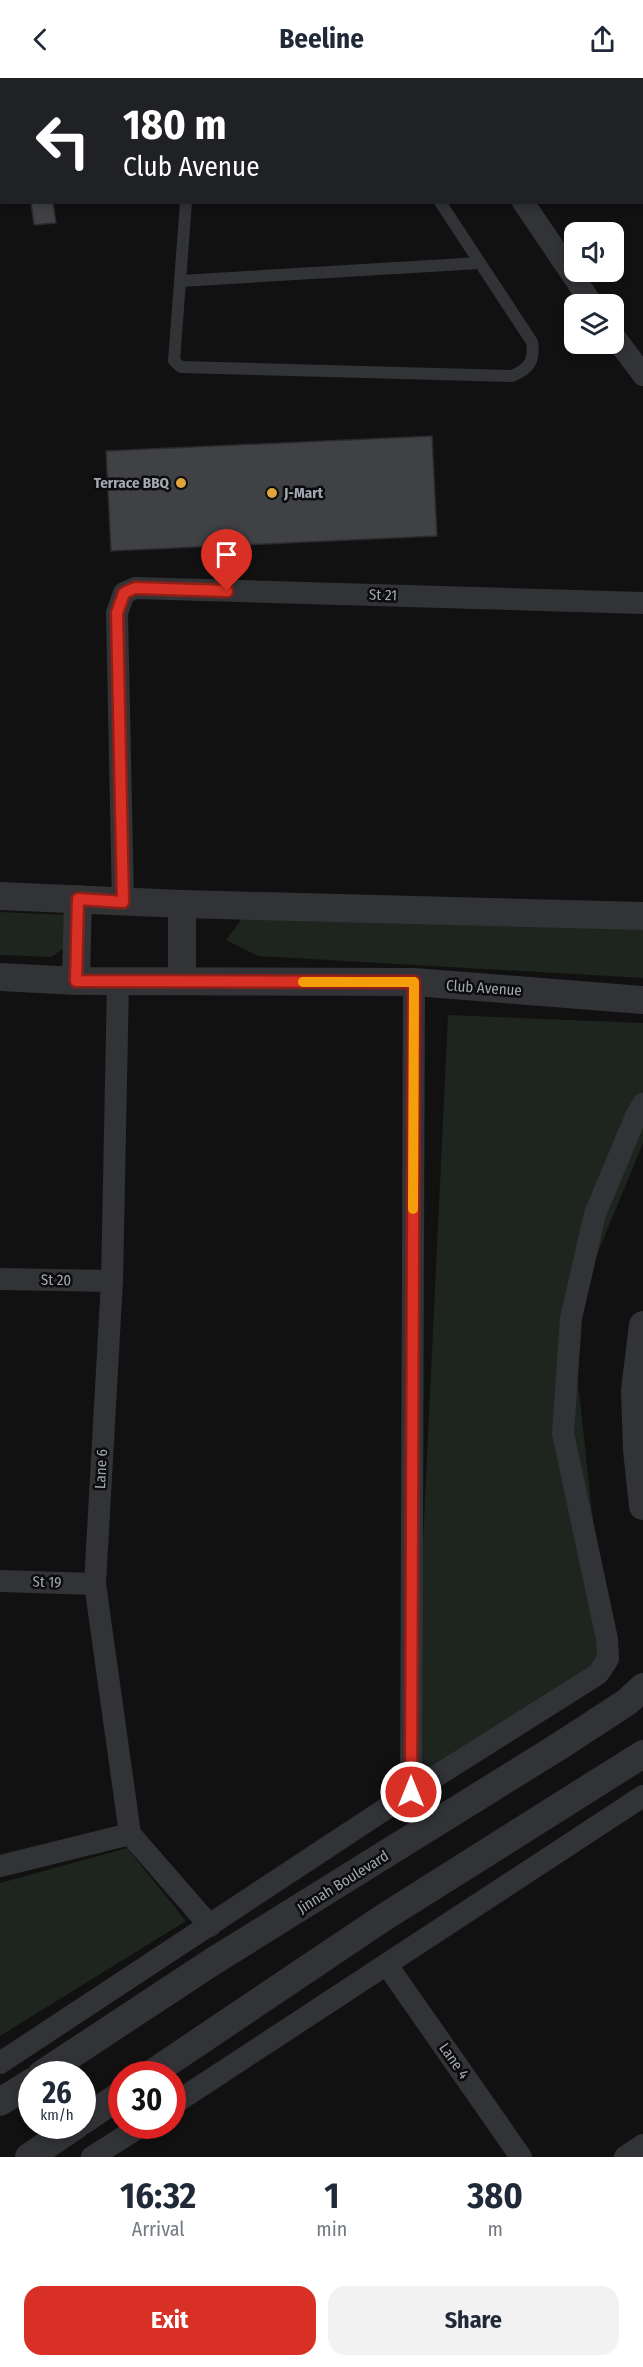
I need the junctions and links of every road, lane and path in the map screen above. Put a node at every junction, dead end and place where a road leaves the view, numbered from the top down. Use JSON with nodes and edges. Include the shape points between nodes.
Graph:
{"nodes":[{"id":1,"x":186,"y":204,"type":"edge"},
{"id":2,"x":441,"y":204,"type":"edge"},
{"id":3,"x":524,"y":204,"type":"edge"},
{"id":4,"x":480,"y":263,"type":"junction"},
{"id":5,"x":180,"y":281,"type":"junction"},
{"id":6,"x":585,"y":294,"type":"edge"},
{"id":7,"x":624,"y":349,"type":"edge"},
{"id":8,"x":643,"y":375,"type":"edge"},
{"id":9,"x":643,"y":603,"type":"edge"},
{"id":10,"x":0,"y":896,"type":"edge"},
{"id":11,"x":78,"y":899,"type":"junction"},
{"id":12,"x":123,"y":902,"type":"junction"},
{"id":13,"x":182,"y":904,"type":"junction"},
{"id":14,"x":643,"y":916,"type":"edge"},
{"id":15,"x":0,"y":977,"type":"edge"},
{"id":16,"x":76,"y":981,"type":"junction"},
{"id":17,"x":118,"y":981,"type":"junction"},
{"id":18,"x":182,"y":981,"type":"junction"},
{"id":19,"x":414,"y":982,"type":"junction"},
{"id":20,"x":643,"y":1000,"type":"edge"},
{"id":21,"x":643,"y":1104,"type":"edge"},
{"id":22,"x":0,"y":1279,"type":"edge"},
{"id":23,"x":112,"y":1281,"type":"junction"},
{"id":24,"x":643,"y":1325,"type":"edge"},
{"id":25,"x":643,"y":1506,"type":"edge"},
{"id":26,"x":0,"y":1581,"type":"edge"},
{"id":27,"x":95,"y":1584,"type":"junction"},
{"id":28,"x":643,"y":1688,"type":"edge"},
{"id":29,"x":643,"y":1754,"type":"edge"},
{"id":30,"x":411,"y":1792,"type":"junction"},
{"id":31,"x":643,"y":1796,"type":"edge"},
{"id":32,"x":130,"y":1833,"type":"junction"},
{"id":33,"x":0,"y":1866,"type":"edge"},
{"id":34,"x":210,"y":1926,"type":"junction"},
{"id":35,"x":387,"y":1965,"type":"junction"},
{"id":36,"x":62,"y":2061,"type":"edge"},
{"id":37,"x":170,"y":2061,"type":"edge"},
{"id":38,"x":0,"y":2063,"type":"edge"},
{"id":39,"x":18,"y":2091,"type":"edge"},
{"id":40,"x":186,"y":2096,"type":"edge"},
{"id":41,"x":0,"y":2102,"type":"edge"},
{"id":42,"x":56,"y":2139,"type":"edge"},
{"id":43,"x":120,"y":2139,"type":"edge"},
{"id":44,"x":643,"y":2145,"type":"edge"},
{"id":45,"x":29,"y":2157,"type":"edge"},
{"id":46,"x":92,"y":2157,"type":"edge"},
{"id":47,"x":521,"y":2157,"type":"edge"},
{"id":48,"x":625,"y":2157,"type":"edge"}],
"edges":[{"from":1,"to":5,"type":"lane"},
{"from":2,"to":4,"type":"lane"},
{"from":3,"to":6,"type":"street"},
{"from":4,"to":5,"type":"lane"},
{"from":4,"to":5,"type":"lane","via":[[532,342],[531,363],[512,376],[181,367],[174,361]]},
{"from":7,"to":8,"type":"street"},
{"from":9,"to":12,"type":"street","name":"St 21","via":[[135,588],[124,593],[117,613]]},
{"from":10,"to":11,"type":"street"},
{"from":11,"to":12,"type":"street"},
{"from":11,"to":16,"type":"street"},
{"from":12,"to":13,"type":"street"},
{"from":13,"to":14,"type":"street"},
{"from":13,"to":18,"type":"street"},
{"from":15,"to":16,"type":"street","name":"Club Avenue"},
{"from":16,"to":17,"type":"street","name":"Club Avenue"},
{"from":17,"to":18,"type":"street","name":"Club Avenue"},
{"from":17,"to":23,"type":"street","name":"Lane 6"},
{"from":18,"to":19,"type":"street","name":"Club Avenue"},
{"from":19,"to":20,"type":"street","name":"Club Avenue"},
{"from":19,"to":30,"type":"street"},
{"from":21,"to":30,"type":"street","via":[[595,1214],[571,1318],[563,1433],[608,1639],[608,1659],[598,1674]]},
{"from":22,"to":23,"type":"street","name":"St 20"},
{"from":23,"to":27,"type":"street","name":"Lane 6"},
{"from":24,"to":25,"type":"street","via":[[634,1390]]},
{"from":26,"to":27,"type":"street","name":"St 19"},
{"from":27,"to":32,"type":"street","name":"Lane 6"},
{"from":28,"to":36,"type":"street","name":"Jinnah Boulevard","via":[[561,1745],[212,1962]]},
{"from":29,"to":37,"type":"street","via":[[383,1918]]},
{"from":30,"to":34,"type":"street"},
{"from":31,"to":35,"type":"street"},
{"from":32,"to":33,"type":"street"},
{"from":32,"to":34,"type":"street"},
{"from":34,"to":38,"type":"street"},
{"from":35,"to":40,"type":"street"},
{"from":35,"to":47,"type":"street","name":"Lane 4"},
{"from":39,"to":41,"type":"street"},
{"from":42,"to":45,"type":"street"},
{"from":43,"to":46,"type":"street"},
{"from":44,"to":48,"type":"street"}]}
